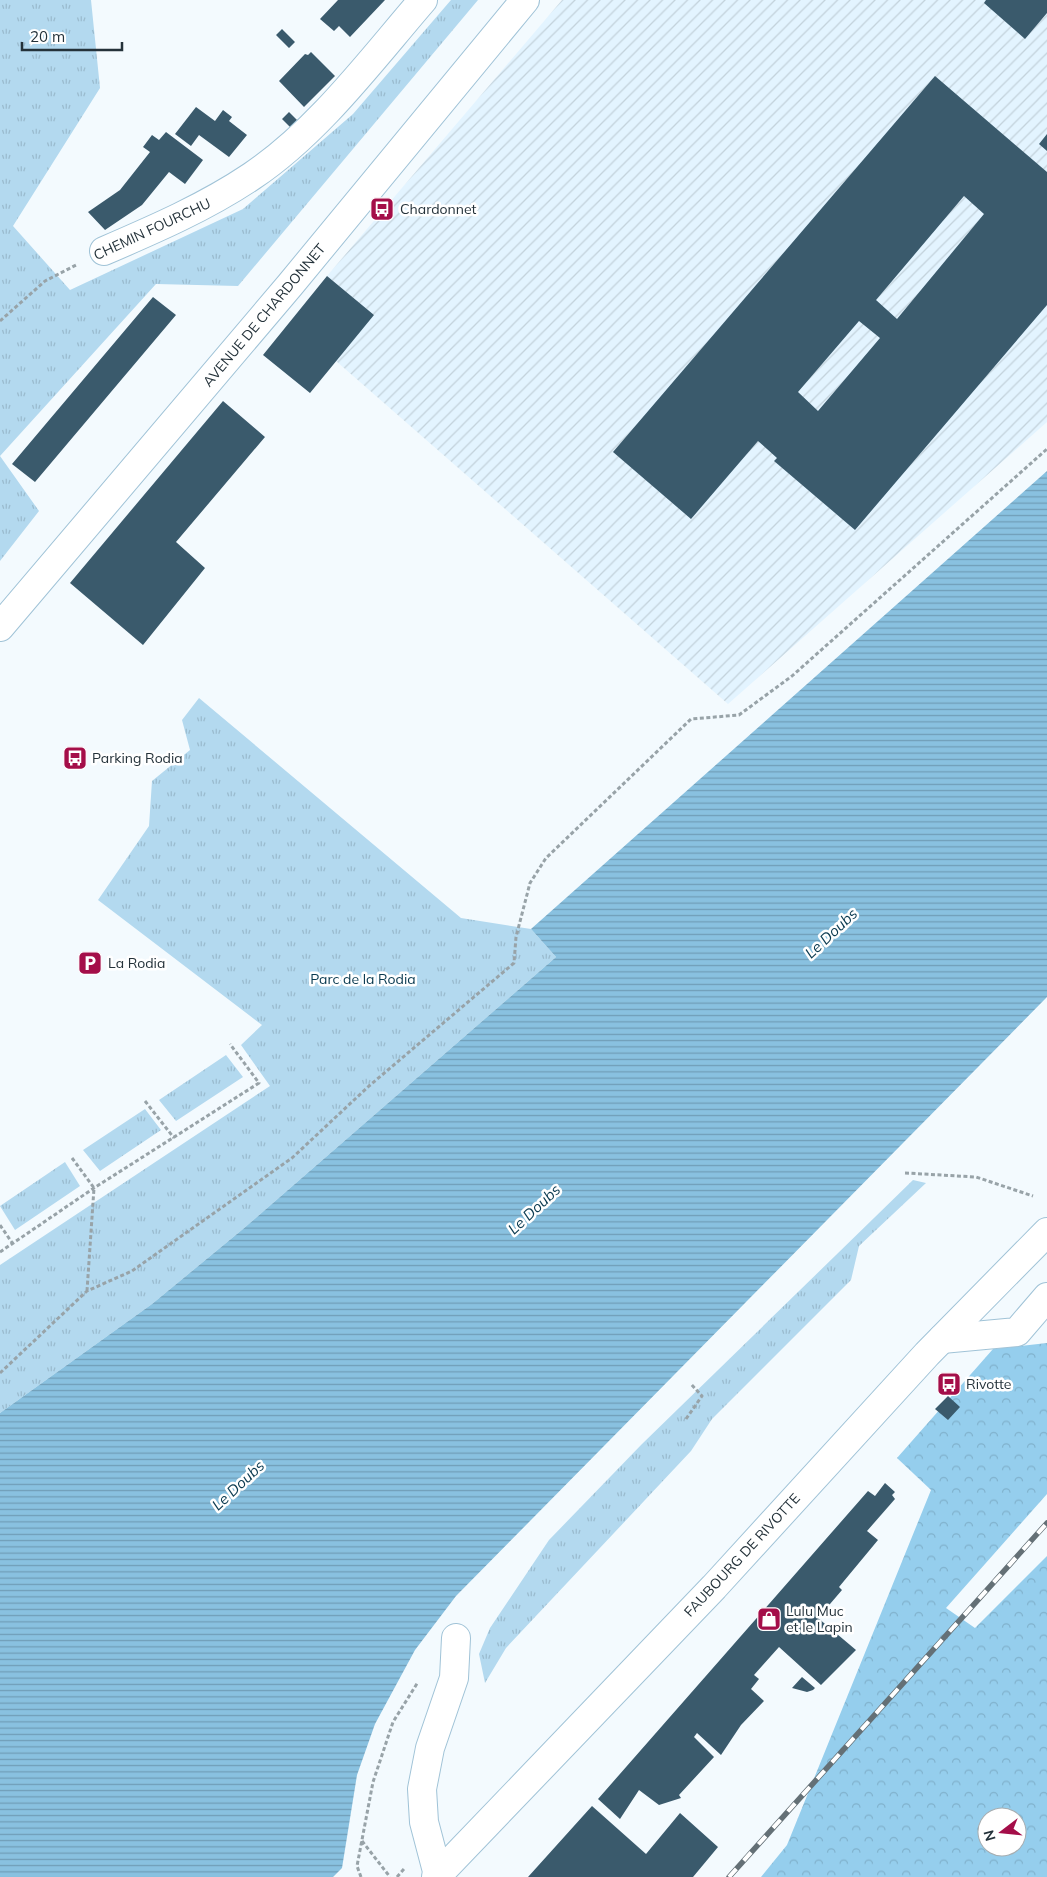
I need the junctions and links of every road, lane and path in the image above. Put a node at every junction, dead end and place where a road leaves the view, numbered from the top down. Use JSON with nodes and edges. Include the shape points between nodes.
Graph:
{"nodes":[{"id":1,"x":423,"y":0,"type":"edge"},
{"id":2,"x":525,"y":0,"type":"edge"},
{"id":3,"x":104,"y":252,"type":"joint"},
{"id":4,"x":0,"y":321,"type":"edge"},
{"id":5,"x":1047,"y":450,"type":"edge"},
{"id":6,"x":0,"y":626,"type":"edge"},
{"id":7,"x":230,"y":1044,"type":"dead end"},
{"id":8,"x":145,"y":1101,"type":"dead end"},
{"id":9,"x":174,"y":1138,"type":"junction"},
{"id":10,"x":72,"y":1158,"type":"dead end"},
{"id":11,"x":905,"y":1173,"type":"dead end"},
{"id":12,"x":94,"y":1188,"type":"junction"},
{"id":13,"x":1033,"y":1196,"type":"dead end"},
{"id":14,"x":0,"y":1225,"type":"edge"},
{"id":15,"x":1047,"y":1232,"type":"edge"},
{"id":16,"x":13,"y":1244,"type":"junction"},
{"id":17,"x":0,"y":1252,"type":"edge"},
{"id":18,"x":87,"y":1291,"type":"junction"},
{"id":19,"x":1047,"y":1297,"type":"edge"},
{"id":20,"x":942,"y":1339,"type":"junction"},
{"id":21,"x":0,"y":1373,"type":"edge"},
{"id":22,"x":691,"y":1384,"type":"dead end"},
{"id":23,"x":686,"y":1419,"type":"dead end"},
{"id":24,"x":456,"y":1638,"type":"dead end"},
{"id":25,"x":419,"y":1680,"type":"dead end"},
{"id":26,"x":362,"y":1842,"type":"junction"},
{"id":27,"x":437,"y":1876,"type":"edge"},
{"id":28,"x":360,"y":1877,"type":"edge"},
{"id":29,"x":390,"y":1877,"type":"edge"}],
"edges":[{"from":1,"to":3,"type":"main road","name":"CHEMIN FOURCHU","via":[[316,122],[254,175],[198,210]]},
{"from":2,"to":6,"type":"main road","name":"AVENUE DE CHARDONNET","via":[[290,285]]},
{"from":3,"to":4,"type":"path","name":"CHEMIN FOURCHU","via":[[45,281]]},
{"from":5,"to":18,"type":"path","via":[[792,676],[738,715],[691,720],[546,858],[530,883],[516,937],[514,962],[369,1086],[292,1158],[132,1271]]},
{"from":7,"to":9,"type":"path","via":[[259,1083]]},
{"from":8,"to":9,"type":"path"},
{"from":9,"to":12,"type":"path"},
{"from":10,"to":12,"type":"path"},
{"from":11,"to":13,"type":"path","via":[[976,1177]]},
{"from":12,"to":16,"type":"path"},
{"from":12,"to":18,"type":"path"},
{"from":14,"to":16,"type":"path"},
{"from":15,"to":20,"type":"main road","name":"FAUBOURG DE RIVOTTE"},
{"from":16,"to":17,"type":"path"},
{"from":18,"to":21,"type":"path"},
{"from":19,"to":20,"type":"main road","via":[[1017,1332]]},
{"from":20,"to":27,"type":"main road","name":"FAUBOURG DE RIVOTTE","via":[[714,1587]]},
{"from":22,"to":23,"type":"path","via":[[702,1396]]},
{"from":24,"to":27,"type":"main road","via":[[454,1678],[430,1748],[422,1789],[424,1822]]},
{"from":25,"to":26,"type":"path","via":[[393,1722],[373,1782]]},
{"from":26,"to":28,"type":"path","via":[[357,1866]]},
{"from":26,"to":29,"type":"path"}]}
